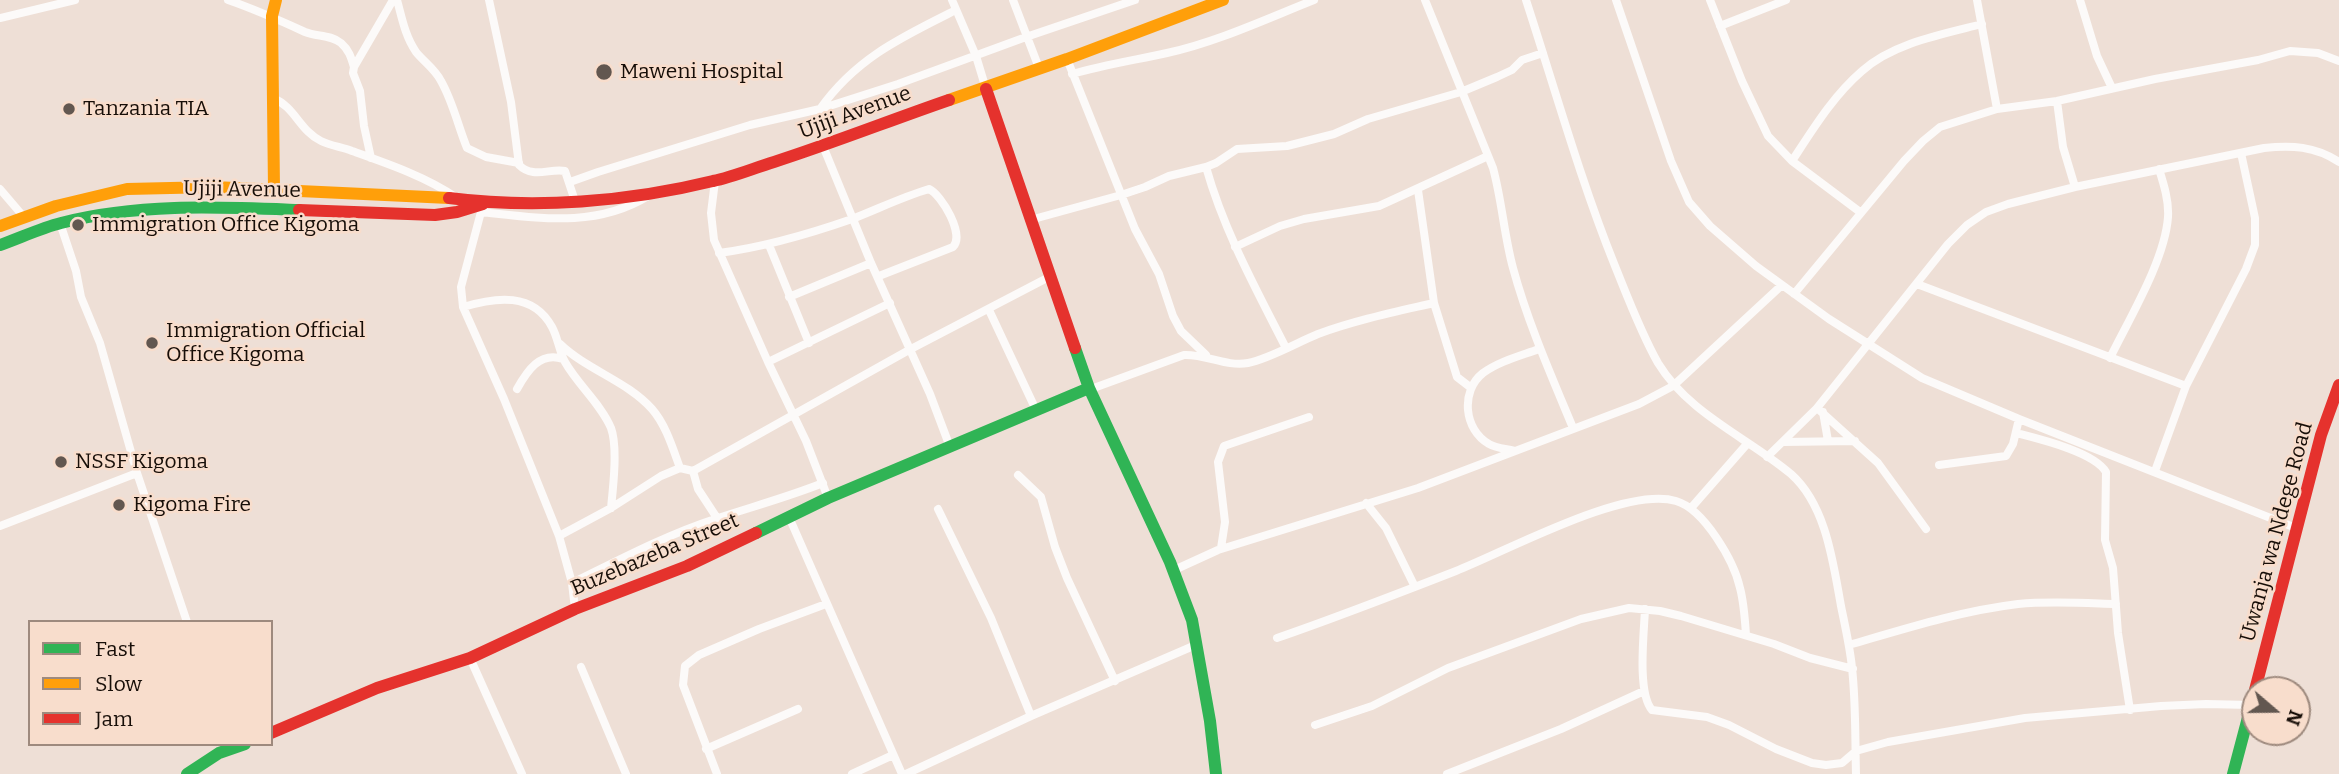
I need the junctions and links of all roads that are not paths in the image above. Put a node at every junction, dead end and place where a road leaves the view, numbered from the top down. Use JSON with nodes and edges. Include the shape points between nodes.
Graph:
{"nodes":[{"id":1,"x":75,"y":0,"type":"edge"},
{"id":2,"x":228,"y":0,"type":"edge"},
{"id":3,"x":276,"y":0,"type":"edge"},
{"id":4,"x":395,"y":0,"type":"edge"},
{"id":5,"x":489,"y":0,"type":"edge"},
{"id":6,"x":952,"y":0,"type":"edge"},
{"id":7,"x":1013,"y":0,"type":"edge"},
{"id":8,"x":1135,"y":0,"type":"edge"},
{"id":9,"x":1223,"y":0,"type":"edge"},
{"id":10,"x":1314,"y":0,"type":"edge"},
{"id":11,"x":1425,"y":0,"type":"edge"},
{"id":12,"x":1526,"y":0,"type":"edge"},
{"id":13,"x":1616,"y":0,"type":"edge"},
{"id":14,"x":1710,"y":0,"type":"edge"},
{"id":15,"x":1786,"y":0,"type":"edge"},
{"id":16,"x":1977,"y":0,"type":"edge"},
{"id":17,"x":2080,"y":0,"type":"edge"},
{"id":18,"x":956,"y":10,"type":"junction"},
{"id":19,"x":272,"y":16,"type":"junction"},
{"id":20,"x":0,"y":18,"type":"edge"},
{"id":21,"x":1982,"y":24,"type":"junction"},
{"id":22,"x":1720,"y":26,"type":"junction"},
{"id":23,"x":1026,"y":37,"type":"junction"},
{"id":24,"x":1543,"y":53,"type":"junction"},
{"id":25,"x":976,"y":56,"type":"junction"},
{"id":26,"x":1066,"y":60,"type":"junction"},
{"id":27,"x":2339,"y":61,"type":"edge"},
{"id":28,"x":354,"y":67,"type":"junction"},
{"id":29,"x":1039,"y":68,"type":"junction"},
{"id":30,"x":1072,"y":74,"type":"junction"},
{"id":31,"x":2112,"y":88,"type":"junction"},
{"id":32,"x":986,"y":89,"type":"junction"},
{"id":33,"x":1461,"y":92,"type":"junction"},
{"id":34,"x":273,"y":98,"type":"junction"},
{"id":35,"x":2057,"y":101,"type":"junction"},
{"id":36,"x":820,"y":109,"type":"junction"},
{"id":37,"x":1997,"y":109,"type":"junction"},
{"id":38,"x":823,"y":146,"type":"junction"},
{"id":39,"x":2241,"y":153,"type":"junction"},
{"id":40,"x":1488,"y":156,"type":"junction"},
{"id":41,"x":372,"y":158,"type":"junction"},
{"id":42,"x":1792,"y":161,"type":"junction"},
{"id":43,"x":2339,"y":162,"type":"edge"},
{"id":44,"x":519,"y":163,"type":"junction"},
{"id":45,"x":1206,"y":167,"type":"junction"},
{"id":46,"x":2160,"y":169,"type":"junction"},
{"id":47,"x":715,"y":181,"type":"junction"},
{"id":48,"x":570,"y":182,"type":"junction"},
{"id":49,"x":2075,"y":187,"type":"junction"},
{"id":50,"x":0,"y":189,"type":"edge"},
{"id":51,"x":274,"y":189,"type":"junction"},
{"id":52,"x":1418,"y":190,"type":"junction"},
{"id":53,"x":651,"y":194,"type":"junction"},
{"id":54,"x":1121,"y":195,"type":"junction"},
{"id":55,"x":457,"y":199,"type":"junction"},
{"id":56,"x":575,"y":201,"type":"junction"},
{"id":57,"x":484,"y":207,"type":"junction"},
{"id":58,"x":1860,"y":212,"type":"junction"},
{"id":59,"x":23,"y":216,"type":"junction"},
{"id":60,"x":853,"y":218,"type":"junction"},
{"id":61,"x":1030,"y":220,"type":"junction"},
{"id":62,"x":60,"y":223,"type":"junction"},
{"id":63,"x":0,"y":226,"type":"edge"},
{"id":64,"x":0,"y":245,"type":"edge"},
{"id":65,"x":769,"y":245,"type":"junction"},
{"id":66,"x":1235,"y":247,"type":"junction"},
{"id":67,"x":719,"y":253,"type":"junction"},
{"id":68,"x":871,"y":263,"type":"junction"},
{"id":69,"x":879,"y":276,"type":"junction"},
{"id":70,"x":1051,"y":276,"type":"junction"},
{"id":71,"x":1917,"y":284,"type":"junction"},
{"id":72,"x":1782,"y":285,"type":"junction"},
{"id":73,"x":1794,"y":294,"type":"junction"},
{"id":74,"x":789,"y":297,"type":"junction"},
{"id":75,"x":890,"y":303,"type":"junction"},
{"id":76,"x":1434,"y":303,"type":"junction"},
{"id":77,"x":463,"y":307,"type":"junction"},
{"id":78,"x":989,"y":310,"type":"junction"},
{"id":79,"x":558,"y":342,"type":"junction"},
{"id":80,"x":809,"y":343,"type":"junction"},
{"id":81,"x":1867,"y":345,"type":"junction"},
{"id":82,"x":1286,"y":348,"type":"junction"},
{"id":83,"x":1539,"y":349,"type":"junction"},
{"id":84,"x":909,"y":350,"type":"junction"},
{"id":85,"x":1208,"y":357,"type":"junction"},
{"id":86,"x":2110,"y":358,"type":"junction"},
{"id":87,"x":564,"y":359,"type":"junction"},
{"id":88,"x":768,"y":362,"type":"junction"},
{"id":89,"x":1673,"y":386,"type":"junction"},
{"id":90,"x":2186,"y":386,"type":"junction"},
{"id":91,"x":1471,"y":387,"type":"junction"},
{"id":92,"x":517,"y":389,"type":"dead end"},
{"id":93,"x":1090,"y":389,"type":"junction"},
{"id":94,"x":2338,"y":390,"type":"edge"},
{"id":95,"x":1036,"y":410,"type":"junction"},
{"id":96,"x":1820,"y":410,"type":"junction"},
{"id":97,"x":793,"y":416,"type":"junction"},
{"id":98,"x":1309,"y":417,"type":"dead end"},
{"id":99,"x":2019,"y":419,"type":"junction"},
{"id":100,"x":1573,"y":428,"type":"junction"},
{"id":101,"x":2016,"y":433,"type":"junction"},
{"id":102,"x":1828,"y":441,"type":"junction"},
{"id":103,"x":1855,"y":441,"type":"junction"},
{"id":104,"x":1783,"y":442,"type":"junction"},
{"id":105,"x":1747,"y":444,"type":"junction"},
{"id":106,"x":950,"y":446,"type":"junction"},
{"id":107,"x":1516,"y":451,"type":"junction"},
{"id":108,"x":1767,"y":457,"type":"junction"},
{"id":109,"x":1940,"y":465,"type":"dead end"},
{"id":110,"x":680,"y":468,"type":"junction"},
{"id":111,"x":693,"y":471,"type":"junction"},
{"id":112,"x":2155,"y":471,"type":"junction"},
{"id":113,"x":137,"y":473,"type":"junction"},
{"id":114,"x":1018,"y":475,"type":"dead end"},
{"id":115,"x":823,"y":483,"type":"junction"},
{"id":116,"x":828,"y":498,"type":"junction"},
{"id":117,"x":1366,"y":503,"type":"junction"},
{"id":118,"x":611,"y":508,"type":"junction"},
{"id":119,"x":1691,"y":508,"type":"junction"},
{"id":120,"x":938,"y":509,"type":"dead end"},
{"id":121,"x":789,"y":517,"type":"junction"},
{"id":122,"x":717,"y":518,"type":"junction"},
{"id":123,"x":0,"y":526,"type":"edge"},
{"id":124,"x":2296,"y":528,"type":"junction"},
{"id":125,"x":1926,"y":529,"type":"dead end"},
{"id":126,"x":559,"y":536,"type":"junction"},
{"id":127,"x":1221,"y":548,"type":"junction"},
{"id":128,"x":1172,"y":571,"type":"junction"},
{"id":129,"x":572,"y":583,"type":"junction"},
{"id":130,"x":1415,"y":587,"type":"junction"},
{"id":131,"x":826,"y":604,"type":"junction"},
{"id":132,"x":2116,"y":604,"type":"junction"},
{"id":133,"x":575,"y":609,"type":"junction"},
{"id":134,"x":1645,"y":609,"type":"junction"},
{"id":135,"x":186,"y":620,"type":"edge"},
{"id":136,"x":1746,"y":635,"type":"junction"},
{"id":137,"x":1278,"y":638,"type":"dead end"},
{"id":138,"x":1198,"y":644,"type":"junction"},
{"id":139,"x":1849,"y":645,"type":"junction"},
{"id":140,"x":470,"y":658,"type":"junction"},
{"id":141,"x":581,"y":667,"type":"dead end"},
{"id":142,"x":1853,"y":669,"type":"junction"},
{"id":143,"x":2259,"y":676,"type":"edge"},
{"id":144,"x":1115,"y":681,"type":"junction"},
{"id":145,"x":1644,"y":691,"type":"junction"},
{"id":146,"x":2241,"y":705,"type":"edge"},
{"id":147,"x":798,"y":709,"type":"dead end"},
{"id":148,"x":2130,"y":710,"type":"junction"},
{"id":149,"x":1031,"y":716,"type":"junction"},
{"id":150,"x":1315,"y":725,"type":"dead end"},
{"id":151,"x":273,"y":732,"type":"edge"},
{"id":152,"x":2241,"y":743,"type":"edge"},
{"id":153,"x":235,"y":746,"type":"edge"},
{"id":154,"x":706,"y":748,"type":"junction"},
{"id":155,"x":215,"y":750,"type":"edge"},
{"id":156,"x":1856,"y":751,"type":"junction"},
{"id":157,"x":893,"y":755,"type":"junction"},
{"id":158,"x":187,"y":774,"type":"edge"},
{"id":159,"x":522,"y":774,"type":"edge"},
{"id":160,"x":626,"y":774,"type":"edge"},
{"id":161,"x":717,"y":774,"type":"edge"},
{"id":162,"x":852,"y":774,"type":"edge"},
{"id":163,"x":904,"y":774,"type":"edge"},
{"id":164,"x":1216,"y":774,"type":"edge"},
{"id":165,"x":1447,"y":774,"type":"edge"},
{"id":166,"x":1856,"y":774,"type":"edge"},
{"id":167,"x":2233,"y":774,"type":"edge"}],
"edges":[{"from":1,"to":20,"type":"street"},
{"from":2,"to":19,"type":"street"},
{"from":3,"to":19,"type":"street"},
{"from":4,"to":28,"type":"street"},
{"from":4,"to":44,"type":"street","via":[[417,53],[441,81],[467,148],[481,156]]},
{"from":5,"to":44,"type":"street"},
{"from":6,"to":18,"type":"street"},
{"from":7,"to":23,"type":"street"},
{"from":8,"to":23,"type":"street"},
{"from":9,"to":26,"type":"street","name":"Ujiji Avenue"},
{"from":10,"to":30,"type":"street","via":[[1189,46]]},
{"from":11,"to":33,"type":"street"},
{"from":12,"to":24,"type":"street"},
{"from":13,"to":72,"type":"street","via":[[1689,202],[1722,237]]},
{"from":14,"to":22,"type":"street"},
{"from":15,"to":22,"type":"street"},
{"from":16,"to":21,"type":"street"},
{"from":17,"to":31,"type":"street","via":[[2096,56]]},
{"from":18,"to":25,"type":"street"},
{"from":18,"to":36,"type":"street","via":[[878,51],[841,82]]},
{"from":19,"to":28,"type":"street","via":[[306,32],[334,38],[350,54]]},
{"from":19,"to":34,"type":"street"},
{"from":21,"to":37,"type":"street"},
{"from":21,"to":42,"type":"street","via":[[1909,45],[1864,69],[1838,95]]},
{"from":22,"to":42,"type":"street","via":[[1768,136]]},
{"from":23,"to":25,"type":"street"},
{"from":23,"to":29,"type":"street"},
{"from":24,"to":33,"type":"street"},
{"from":24,"to":89,"type":"street","via":[[1603,237],[1644,335]]},
{"from":25,"to":32,"type":"street"},
{"from":25,"to":36,"type":"street"},
{"from":26,"to":29,"type":"street","name":"Ujiji Avenue"},
{"from":26,"to":30,"type":"street"},
{"from":27,"to":31,"type":"street","via":[[2318,52],[2290,51]]},
{"from":28,"to":41,"type":"street"},
{"from":29,"to":32,"type":"street","name":"Ujiji Avenue"},
{"from":30,"to":54,"type":"street"},
{"from":31,"to":35,"type":"street"},
{"from":32,"to":38,"type":"street","name":"Ujiji Avenue"},
{"from":32,"to":61,"type":"street"},
{"from":33,"to":40,"type":"street"},
{"from":33,"to":45,"type":"street","via":[[1287,146],[1237,149]]},
{"from":34,"to":41,"type":"street","via":[[288,107],[314,138]]},
{"from":34,"to":51,"type":"street"},
{"from":35,"to":37,"type":"street"},
{"from":35,"to":49,"type":"street","via":[[2063,147]]},
{"from":36,"to":48,"type":"street","via":[[750,125]]},
{"from":37,"to":58,"type":"street","via":[[1940,127]]},
{"from":38,"to":47,"type":"street","name":"Ujiji Avenue"},
{"from":38,"to":60,"type":"street"},
{"from":39,"to":43,"type":"street","via":[[2290,145]]},
{"from":39,"to":46,"type":"street"},
{"from":39,"to":90,"type":"street","via":[[2256,218],[2255,244]]},
{"from":40,"to":52,"type":"street"},
{"from":40,"to":83,"type":"street","via":[[1513,267]]},
{"from":41,"to":55,"type":"street","via":[[425,179]]},
{"from":42,"to":58,"type":"street"},
{"from":44,"to":48,"type":"street","via":[[530,172],[562,170]]},
{"from":45,"to":54,"type":"street"},
{"from":45,"to":66,"type":"street"},
{"from":46,"to":49,"type":"street"},
{"from":46,"to":86,"type":"street","via":[[2168,216],[2165,234]]},
{"from":47,"to":53,"type":"street","name":"Ujiji Avenue"},
{"from":47,"to":67,"type":"street","via":[[712,228]]},
{"from":48,"to":56,"type":"street"},
{"from":49,"to":71,"type":"street","via":[[1986,212],[1967,225]]},
{"from":50,"to":59,"type":"street"},
{"from":51,"to":55,"type":"street","name":"Ujiji Avenue"},
{"from":51,"to":59,"type":"street","name":"Ujiji Avenue","via":[[127,189]]},
{"from":52,"to":66,"type":"street","via":[[1378,206],[1280,226]]},
{"from":52,"to":76,"type":"street"},
{"from":53,"to":56,"type":"street","name":"Ujiji Avenue"},
{"from":53,"to":57,"type":"street","via":[[606,214],[569,220]]},
{"from":54,"to":61,"type":"street"},
{"from":54,"to":85,"type":"street","via":[[1181,331]]},
{"from":55,"to":57,"type":"street","name":"Ujiji Avenue"},
{"from":56,"to":57,"type":"street","name":"Ujiji Avenue"},
{"from":57,"to":62,"type":"street","name":"Ujiji Avenue","via":[[435,215],[213,207],[129,210]]},
{"from":57,"to":77,"type":"street","via":[[461,287]]},
{"from":58,"to":73,"type":"street"},
{"from":59,"to":63,"type":"street","name":"Ujiji Avenue"},
{"from":60,"to":65,"type":"street"},
{"from":60,"to":68,"type":"street"},
{"from":60,"to":69,"type":"street","via":[[929,189],[937,193],[954,223],[958,239],[953,247]]},
{"from":61,"to":70,"type":"street"},
{"from":62,"to":64,"type":"street","name":"Ujiji Avenue"},
{"from":62,"to":113,"type":"street"},
{"from":65,"to":67,"type":"street"},
{"from":65,"to":74,"type":"street"},
{"from":66,"to":82,"type":"street"},
{"from":67,"to":88,"type":"street"},
{"from":68,"to":69,"type":"street"},
{"from":68,"to":74,"type":"street"},
{"from":69,"to":75,"type":"street"},
{"from":70,"to":78,"type":"street"},
{"from":70,"to":93,"type":"street"},
{"from":71,"to":81,"type":"street"},
{"from":71,"to":86,"type":"street"},
{"from":72,"to":73,"type":"street"},
{"from":72,"to":89,"type":"street"},
{"from":73,"to":81,"type":"street"},
{"from":74,"to":80,"type":"street"},
{"from":75,"to":80,"type":"street"},
{"from":75,"to":84,"type":"street"},
{"from":76,"to":82,"type":"street","via":[[1374,317]]},
{"from":76,"to":91,"type":"street","via":[[1457,377]]},
{"from":77,"to":79,"type":"street","via":[[484,300],[527,303],[544,315]]},
{"from":77,"to":126,"type":"street"},
{"from":78,"to":84,"type":"street"},
{"from":78,"to":95,"type":"street"},
{"from":79,"to":87,"type":"street"},
{"from":79,"to":110,"type":"street","via":[[652,410]]},
{"from":80,"to":88,"type":"street"},
{"from":81,"to":96,"type":"street"},
{"from":81,"to":99,"type":"street","via":[[1922,378]]},
{"from":82,"to":85,"type":"street","via":[[1250,363]]},
{"from":83,"to":91,"type":"street","via":[[1485,372]]},
{"from":83,"to":100,"type":"street"},
{"from":84,"to":97,"type":"street"},
{"from":84,"to":106,"type":"street"},
{"from":85,"to":93,"type":"street","via":[[1184,355]]},
{"from":86,"to":90,"type":"street"},
{"from":87,"to":92,"type":"street","via":[[552,356],[542,360]]},
{"from":87,"to":118,"type":"street","via":[[612,431]]},
{"from":88,"to":97,"type":"street"},
{"from":89,"to":100,"type":"street"},
{"from":89,"to":105,"type":"street"},
{"from":90,"to":112,"type":"street"},
{"from":91,"to":107,"type":"street","via":[[1468,410],[1478,433],[1489,444]]},
{"from":93,"to":95,"type":"street","name":"Buzebazeba Street"},
{"from":93,"to":128,"type":"street"},
{"from":94,"to":124,"type":"street","name":"Uwanja wa Ndege Road"},
{"from":95,"to":106,"type":"street","name":"Buzebazeba Street"},
{"from":96,"to":102,"type":"street"},
{"from":96,"to":103,"type":"street"},
{"from":96,"to":104,"type":"street"},
{"from":97,"to":111,"type":"street"},
{"from":97,"to":115,"type":"street"},
{"from":98,"to":127,"type":"street","via":[[1224,446],[1218,462],[1225,522]]},
{"from":99,"to":101,"type":"street"},
{"from":99,"to":112,"type":"street"},
{"from":100,"to":107,"type":"street"},
{"from":101,"to":109,"type":"street","via":[[2006,456]]},
{"from":101,"to":132,"type":"street","via":[[2074,452],[2104,468],[2105,540]]},
{"from":102,"to":103,"type":"street"},
{"from":102,"to":104,"type":"street"},
{"from":103,"to":125,"type":"street","via":[[1878,463]]},
{"from":104,"to":108,"type":"street"},
{"from":105,"to":108,"type":"street"},
{"from":105,"to":119,"type":"street"},
{"from":106,"to":116,"type":"street","name":"Buzebazeba Street"},
{"from":107,"to":117,"type":"street"},
{"from":108,"to":139,"type":"street","via":[[1793,476],[1811,500],[1825,534]]},
{"from":110,"to":111,"type":"street"},
{"from":110,"to":118,"type":"street"},
{"from":111,"to":122,"type":"street","via":[[698,489]]},
{"from":112,"to":124,"type":"street"},
{"from":113,"to":123,"type":"street"},
{"from":113,"to":135,"type":"street"},
{"from":114,"to":144,"type":"street","via":[[1041,497],[1067,578]]},
{"from":115,"to":116,"type":"street"},
{"from":115,"to":122,"type":"street"},
{"from":116,"to":121,"type":"street","name":"Buzebazeba Street"},
{"from":117,"to":127,"type":"street"},
{"from":117,"to":130,"type":"street","via":[[1386,528]]},
{"from":118,"to":126,"type":"street"},
{"from":119,"to":130,"type":"street","via":[[1663,499],[1600,510]]},
{"from":119,"to":136,"type":"street","via":[[1734,570]]},
{"from":120,"to":149,"type":"street","via":[[991,618]]},
{"from":121,"to":131,"type":"street"},
{"from":121,"to":133,"type":"street","name":"Buzebazeba Street","via":[[687,566]]},
{"from":122,"to":129,"type":"street"},
{"from":124,"to":143,"type":"street","name":"Uwanja wa Ndege Road"},
{"from":126,"to":129,"type":"street"},
{"from":127,"to":128,"type":"street"},
{"from":128,"to":138,"type":"street"},
{"from":129,"to":133,"type":"street"},
{"from":130,"to":137,"type":"street"},
{"from":131,"to":154,"type":"street","via":[[759,628],[685,666],[683,685]]},
{"from":131,"to":157,"type":"street"},
{"from":132,"to":139,"type":"street","via":[[2019,604],[1940,619]]},
{"from":132,"to":148,"type":"street"},
{"from":133,"to":140,"type":"street","name":"Buzebazeba Street"},
{"from":134,"to":136,"type":"street"},
{"from":134,"to":145,"type":"street"},
{"from":134,"to":150,"type":"street","via":[[1629,608],[1581,620],[1448,668],[1372,706]]},
{"from":136,"to":142,"type":"street"},
{"from":138,"to":144,"type":"street"},
{"from":138,"to":164,"type":"street"},
{"from":139,"to":142,"type":"street"},
{"from":140,"to":151,"type":"street","name":"Buzebazeba Street","via":[[377,688]]},
{"from":140,"to":159,"type":"street"},
{"from":141,"to":160,"type":"street"},
{"from":142,"to":156,"type":"street"},
{"from":144,"to":149,"type":"street"},
{"from":145,"to":156,"type":"street","via":[[1652,710],[1707,717],[1812,763],[1842,763]]},
{"from":145,"to":165,"type":"street"},
{"from":146,"to":148,"type":"street"},
{"from":147,"to":154,"type":"street"},
{"from":148,"to":156,"type":"street","via":[[2025,718]]},
{"from":149,"to":163,"type":"street"},
{"from":152,"to":167,"type":"street","name":"Uwanja wa Ndege Road"},
{"from":153,"to":155,"type":"street"},
{"from":154,"to":161,"type":"street"},
{"from":155,"to":158,"type":"street"},
{"from":156,"to":166,"type":"street"},
{"from":157,"to":162,"type":"street"},
{"from":157,"to":163,"type":"street"}]}
